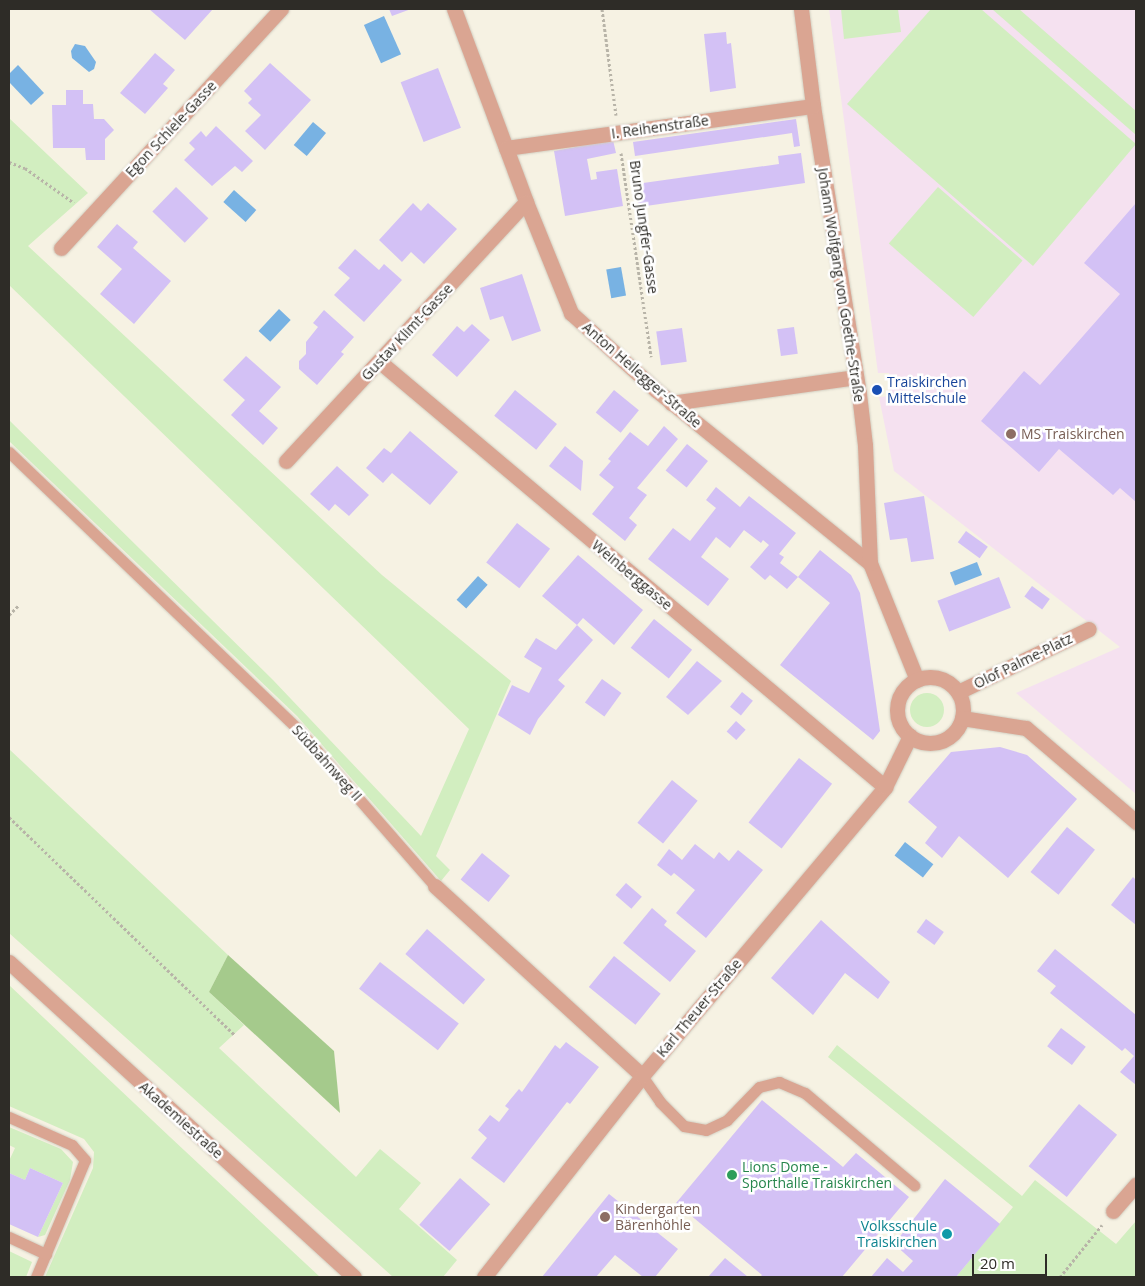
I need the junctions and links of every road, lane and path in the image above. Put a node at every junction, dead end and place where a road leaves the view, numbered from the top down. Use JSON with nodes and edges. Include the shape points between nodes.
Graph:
{"nodes":[{"id":1,"x":281,"y":9,"type":"edge"},
{"id":2,"x":454,"y":9,"type":"edge"},
{"id":3,"x":602,"y":9,"type":"edge"},
{"id":4,"x":801,"y":9,"type":"edge"},
{"id":5,"x":813,"y":106,"type":"junction"},
{"id":6,"x":618,"y":133,"type":"junction"},
{"id":7,"x":506,"y":148,"type":"junction"},
{"id":8,"x":9,"y":162,"type":"edge"},
{"id":9,"x":526,"y":202,"type":"junction"},
{"id":10,"x":91,"y":216,"type":"junction"},
{"id":11,"x":61,"y":248,"type":"dead end"},
{"id":12,"x":380,"y":362,"type":"junction"},
{"id":13,"x":856,"y":377,"type":"junction"},
{"id":14,"x":656,"y":390,"type":"junction"},
{"id":15,"x":672,"y":403,"type":"junction"},
{"id":16,"x":9,"y":452,"type":"edge"},
{"id":17,"x":286,"y":461,"type":"dead end"},
{"id":18,"x":870,"y":563,"type":"junction"},
{"id":19,"x":18,"y":606,"type":"dead end"},
{"id":20,"x":9,"y":616,"type":"edge"},
{"id":21,"x":1089,"y":629,"type":"dead end"},
{"id":22,"x":917,"y":680,"type":"junction"},
{"id":23,"x":958,"y":692,"type":"junction"},
{"id":24,"x":962,"y":718,"type":"junction"},
{"id":25,"x":910,"y":736,"type":"junction"},
{"id":26,"x":885,"y":788,"type":"junction"},
{"id":27,"x":9,"y":817,"type":"edge"},
{"id":28,"x":1136,"y":822,"type":"edge"},
{"id":29,"x":435,"y":886,"type":"joint"},
{"id":30,"x":9,"y":962,"type":"edge"},
{"id":31,"x":234,"y":1034,"type":"dead end"},
{"id":32,"x":642,"y":1076,"type":"junction"},
{"id":33,"x":9,"y":1118,"type":"edge"},
{"id":34,"x":914,"y":1185,"type":"dead end"},
{"id":35,"x":1136,"y":1185,"type":"edge"},
{"id":36,"x":1113,"y":1211,"type":"joint"},
{"id":37,"x":9,"y":1237,"type":"edge"},
{"id":38,"x":46,"y":1254,"type":"junction"},
{"id":39,"x":36,"y":1277,"type":"edge"},
{"id":40,"x":354,"y":1277,"type":"edge"},
{"id":41,"x":484,"y":1277,"type":"edge"},
{"id":42,"x":1060,"y":1277,"type":"edge"}],
"edges":[{"from":1,"to":10,"type":"street","name":"Egon Schiele-Gasse"},
{"from":2,"to":7,"type":"street","name":"Anton Heilegger-Straße"},
{"from":3,"to":6,"type":"path","name":"Bruno Jungfer-Gasse"},
{"from":4,"to":5,"type":"street","name":"Johann Wolfgang von Goethe-Straße"},
{"from":5,"to":6,"type":"street","name":"I. Reihenstraße"},
{"from":5,"to":13,"type":"street","name":"Johann Wolfgang von Goethe-Straße"},
{"from":6,"to":7,"type":"street","name":"I. Reihenstraße"},
{"from":6,"to":14,"type":"path","name":"Bruno Jungfer-Gasse"},
{"from":7,"to":9,"type":"street","name":"Anton Heilegger-Straße"},
{"from":8,"to":10,"type":"path","via":[[25,168]]},
{"from":9,"to":12,"type":"street","name":"Gustav Klimt-Gasse"},
{"from":9,"to":14,"type":"street","name":"Anton Heilegger-Straße","via":[[571,313]]},
{"from":10,"to":11,"type":"street","name":"Egon Schiele-Gasse"},
{"from":12,"to":17,"type":"street","name":"Gustav Klimt-Gasse"},
{"from":12,"to":26,"type":"street","name":"Weinberggasse"},
{"from":13,"to":15,"type":"street"},
{"from":13,"to":18,"type":"street","name":"Johann Wolfgang von Goethe-Straße","via":[[865,445]]},
{"from":14,"to":15,"type":"street","name":"Anton Heilegger-Straße"},
{"from":15,"to":18,"type":"street","name":"Anton Heilegger-Straße"},
{"from":16,"to":29,"type":"lane","name":"Südbahnweg II","via":[[297,728]]},
{"from":18,"to":22,"type":"street","name":"Anton Heilegger-Straße"},
{"from":19,"to":20,"type":"path"},
{"from":21,"to":23,"type":"street","name":"Olof Palme-Platz"},
{"from":22,"to":23,"type":"street","name":"Olof Palme-Platz","via":[[935,677],[952,685]]},
{"from":22,"to":25,"type":"street","via":[[900,695],[897,706],[900,723]]},
{"from":23,"to":24,"type":"street","name":"Olof Palme-Platz"},
{"from":24,"to":25,"type":"street","via":[[950,736],[941,741],[920,741]]},
{"from":24,"to":28,"type":"street","via":[[1026,728]]},
{"from":25,"to":26,"type":"street","name":"Karl Theuer-Straße"},
{"from":26,"to":32,"type":"street","name":"Karl Theuer-Straße"},
{"from":27,"to":31,"type":"path"},
{"from":29,"to":32,"type":"street","name":"Südbahnweg II"},
{"from":30,"to":40,"type":"street","name":"Akademiestraße"},
{"from":32,"to":34,"type":"lane","via":[[660,1102],[684,1126],[706,1130],[727,1120],[758,1087],[779,1082],[805,1093]]},
{"from":32,"to":41,"type":"street","name":"Karl Theuer-Straße"},
{"from":33,"to":38,"type":"lane","via":[[72,1145],[85,1160]]},
{"from":35,"to":36,"type":"street"},
{"from":36,"to":42,"type":"path"},
{"from":37,"to":38,"type":"lane"},
{"from":38,"to":39,"type":"lane"}]}
